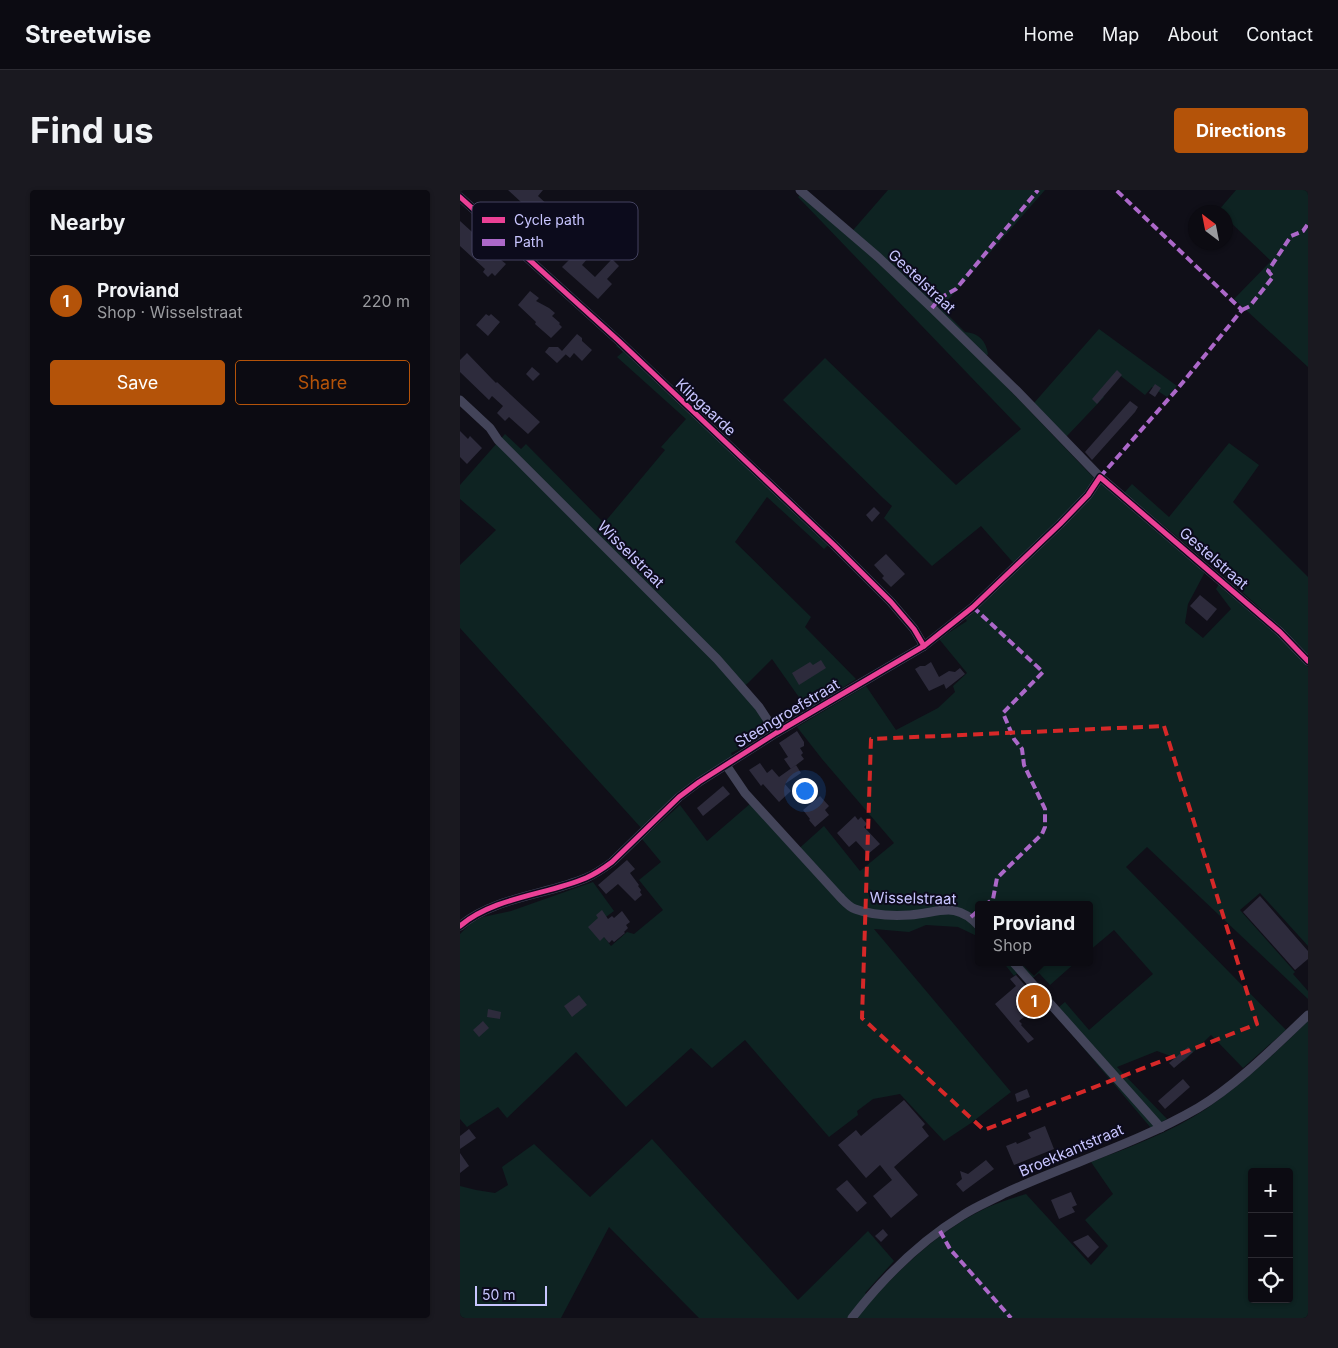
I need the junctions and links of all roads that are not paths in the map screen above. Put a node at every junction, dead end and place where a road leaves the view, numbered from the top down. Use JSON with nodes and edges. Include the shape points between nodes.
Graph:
{"nodes":[{"id":1,"x":800,"y":190,"type":"edge"},
{"id":2,"x":460,"y":197,"type":"edge"},
{"id":3,"x":472,"y":208,"type":"edge"},
{"id":4,"x":529,"y":260,"type":"edge"},
{"id":5,"x":460,"y":400,"type":"edge"},
{"id":6,"x":1100,"y":477,"type":"junction"},
{"id":7,"x":924,"y":646,"type":"junction"},
{"id":8,"x":1308,"y":661,"type":"edge"},
{"id":9,"x":776,"y":733,"type":"junction"},
{"id":10,"x":726,"y":765,"type":"junction"},
{"id":11,"x":975,"y":922,"type":"edge"},
{"id":12,"x":460,"y":926,"type":"edge"},
{"id":13,"x":1017,"y":966,"type":"edge"},
{"id":14,"x":1308,"y":1015,"type":"edge"},
{"id":15,"x":1161,"y":1128,"type":"junction"},
{"id":16,"x":852,"y":1318,"type":"edge"}],
"edges":[{"from":1,"to":6,"type":"street","name":"Gestelstraat","via":[[939,315]]},
{"from":2,"to":3,"type":"street","name":"Klipgaarde"},
{"from":4,"to":7,"type":"street","name":"Klipgaarde","via":[[834,545],[891,602]]},
{"from":5,"to":9,"type":"street","name":"Wisselstraat","via":[[717,659],[759,707]]},
{"from":6,"to":7,"type":"street","name":"Steengroefstraat","via":[[1088,495],[1014,569]]},
{"from":6,"to":8,"type":"street","name":"Gestelstraat","via":[[1272,625]]},
{"from":7,"to":9,"type":"street","name":"Steengroefstraat"},
{"from":9,"to":10,"type":"street","name":"Steengroefstraat"},
{"from":10,"to":11,"type":"street","name":"Wisselstraat","via":[[746,793],[853,909],[910,915],[956,910]]},
{"from":10,"to":12,"type":"street","name":"Steengroefstraat","via":[[679,797],[600,870],[586,878],[492,907]]},
{"from":13,"to":15,"type":"street"},
{"from":14,"to":15,"type":"street","name":"Broekkantstraat","via":[[1232,1084]]},
{"from":15,"to":16,"type":"street","name":"Broekkantstraat","via":[[1027,1183],[963,1215],[894,1269]]}]}
